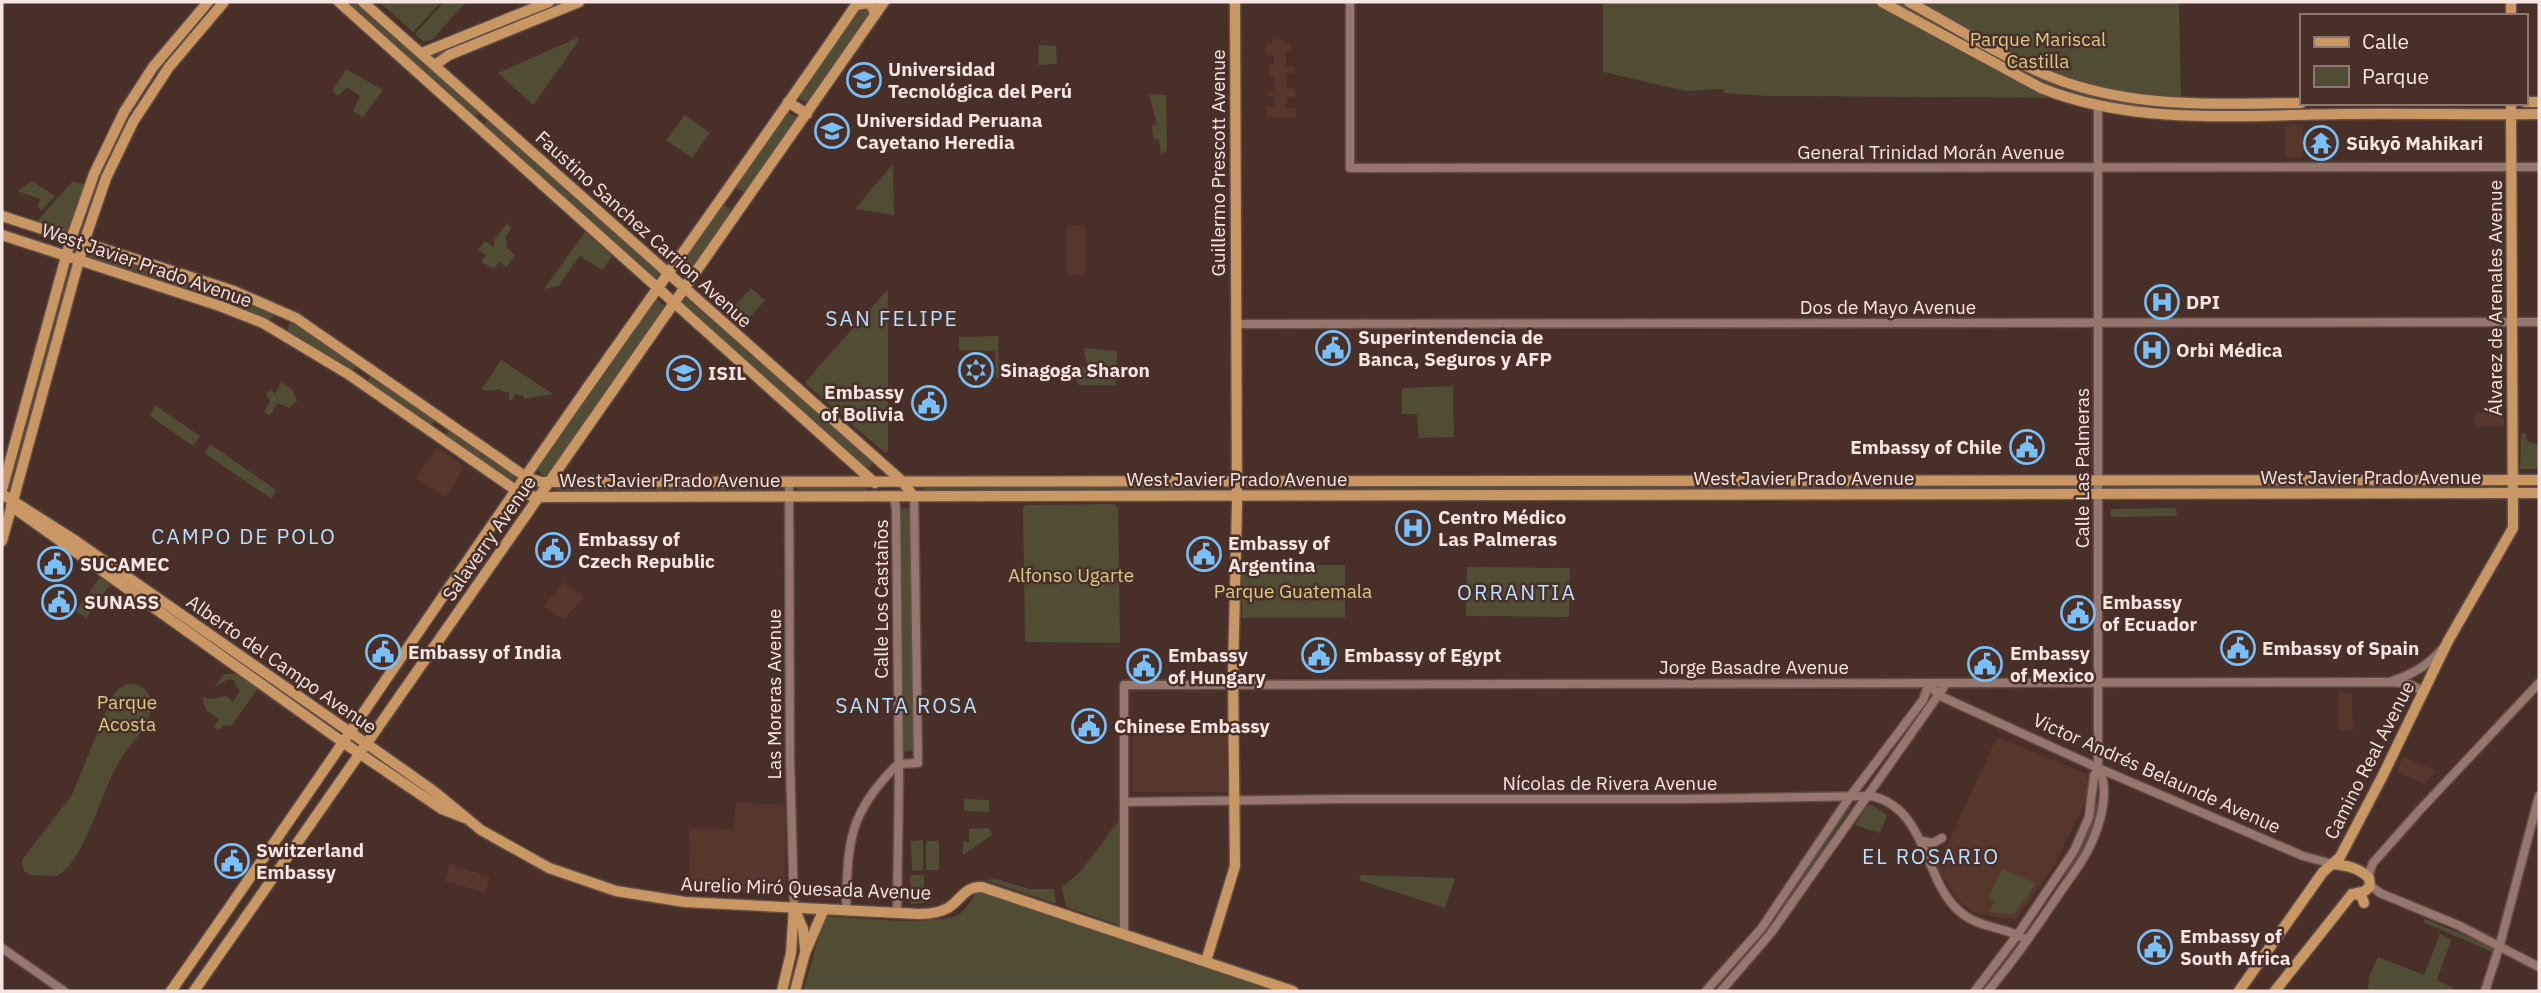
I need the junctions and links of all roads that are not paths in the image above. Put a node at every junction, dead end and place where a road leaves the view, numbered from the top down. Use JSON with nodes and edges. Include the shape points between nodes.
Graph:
{"nodes":[{"id":1,"x":208,"y":2,"type":"edge"},
{"id":2,"x":224,"y":2,"type":"edge"},
{"id":3,"x":339,"y":2,"type":"edge"},
{"id":4,"x":363,"y":2,"type":"edge"},
{"id":5,"x":549,"y":2,"type":"edge"},
{"id":6,"x":579,"y":2,"type":"edge"},
{"id":7,"x":872,"y":2,"type":"edge"},
{"id":8,"x":884,"y":2,"type":"edge"},
{"id":9,"x":1236,"y":2,"type":"edge"},
{"id":10,"x":1350,"y":2,"type":"edge"},
{"id":11,"x":1882,"y":2,"type":"edge"},
{"id":12,"x":1909,"y":2,"type":"edge"},
{"id":13,"x":857,"y":4,"type":"edge"},
{"id":14,"x":521,"y":13,"type":"junction"},
{"id":15,"x":875,"y":15,"type":"junction"},
{"id":16,"x":526,"y":24,"type":"junction"},
{"id":17,"x":1949,"y":24,"type":"junction"},
{"id":18,"x":1966,"y":33,"type":"junction"},
{"id":19,"x":1942,"y":35,"type":"junction"},
{"id":20,"x":1959,"y":45,"type":"junction"},
{"id":21,"x":422,"y":53,"type":"junction"},
{"id":22,"x":435,"y":65,"type":"junction"},
{"id":23,"x":788,"y":102,"type":"junction"},
{"id":24,"x":2300,"y":103,"type":"edge"},
{"id":25,"x":2098,"y":105,"type":"junction"},
{"id":26,"x":2511,"y":105,"type":"edge"},
{"id":27,"x":488,"y":112,"type":"junction"},
{"id":28,"x":807,"y":114,"type":"junction"},
{"id":29,"x":2539,"y":114,"type":"edge"},
{"id":30,"x":2511,"y":115,"type":"junction"},
{"id":31,"x":476,"y":125,"type":"junction"},
{"id":32,"x":2097,"y":167,"type":"junction"},
{"id":33,"x":2512,"y":167,"type":"junction"},
{"id":34,"x":2539,"y":167,"type":"edge"},
{"id":35,"x":732,"y":184,"type":"junction"},
{"id":36,"x":748,"y":197,"type":"junction"},
{"id":37,"x":721,"y":199,"type":"junction"},
{"id":38,"x":739,"y":210,"type":"junction"},
{"id":39,"x":2,"y":216,"type":"edge"},
{"id":40,"x":2,"y":235,"type":"edge"},
{"id":41,"x":60,"y":235,"type":"junction"},
{"id":42,"x":71,"y":238,"type":"junction"},
{"id":43,"x":84,"y":242,"type":"junction"},
{"id":44,"x":61,"y":254,"type":"junction"},
{"id":45,"x":79,"y":260,"type":"junction"},
{"id":46,"x":669,"y":275,"type":"junction"},
{"id":47,"x":659,"y":289,"type":"junction"},
{"id":48,"x":685,"y":289,"type":"junction"},
{"id":49,"x":675,"y":303,"type":"junction"},
{"id":50,"x":2512,"y":322,"type":"junction"},
{"id":51,"x":2539,"y":322,"type":"edge"},
{"id":52,"x":2098,"y":323,"type":"junction"},
{"id":53,"x":1236,"y":324,"type":"junction"},
{"id":54,"x":360,"y":361,"type":"junction"},
{"id":55,"x":372,"y":370,"type":"junction"},
{"id":56,"x":348,"y":374,"type":"junction"},
{"id":57,"x":362,"y":384,"type":"junction"},
{"id":58,"x":874,"y":457,"type":"junction"},
{"id":59,"x":862,"y":470,"type":"junction"},
{"id":60,"x":526,"y":477,"type":"junction"},
{"id":61,"x":2097,"y":480,"type":"junction"},
{"id":62,"x":2512,"y":480,"type":"junction"},
{"id":63,"x":2539,"y":480,"type":"edge"},
{"id":64,"x":789,"y":481,"type":"junction"},
{"id":65,"x":873,"y":481,"type":"junction"},
{"id":66,"x":902,"y":481,"type":"junction"},
{"id":67,"x":1727,"y":481,"type":"junction"},
{"id":68,"x":549,"y":482,"type":"junction"},
{"id":69,"x":1199,"y":482,"type":"junction"},
{"id":70,"x":1237,"y":482,"type":"junction"},
{"id":71,"x":1275,"y":482,"type":"junction"},
{"id":72,"x":19,"y":483,"type":"junction"},
{"id":73,"x":3,"y":488,"type":"edge"},
{"id":74,"x":517,"y":491,"type":"junction"},
{"id":75,"x":2539,"y":493,"type":"edge"},
{"id":76,"x":2512,"y":494,"type":"junction"},
{"id":77,"x":2098,"y":495,"type":"junction"},
{"id":78,"x":1727,"y":496,"type":"junction"},
{"id":79,"x":789,"y":497,"type":"junction"},
{"id":80,"x":891,"y":497,"type":"junction"},
{"id":81,"x":915,"y":497,"type":"junction"},
{"id":82,"x":1199,"y":497,"type":"junction"},
{"id":83,"x":1237,"y":497,"type":"junction"},
{"id":84,"x":1274,"y":497,"type":"junction"},
{"id":85,"x":538,"y":498,"type":"junction"},
{"id":86,"x":2,"y":501,"type":"edge"},
{"id":87,"x":13,"y":504,"type":"junction"},
{"id":88,"x":2,"y":541,"type":"edge"},
{"id":89,"x":2448,"y":641,"type":"junction"},
{"id":90,"x":2385,"y":682,"type":"junction"},
{"id":91,"x":2098,"y":683,"type":"junction"},
{"id":92,"x":2539,"y":683,"type":"edge"},
{"id":93,"x":1929,"y":684,"type":"junction"},
{"id":94,"x":1945,"y":684,"type":"junction"},
{"id":95,"x":1234,"y":685,"type":"junction"},
{"id":96,"x":2423,"y":694,"type":"junction"},
{"id":97,"x":1938,"y":695,"type":"junction"},
{"id":98,"x":351,"y":733,"type":"junction"},
{"id":99,"x":344,"y":743,"type":"junction"},
{"id":100,"x":367,"y":744,"type":"junction"},
{"id":101,"x":360,"y":754,"type":"junction"},
{"id":102,"x":898,"y":764,"type":"junction"},
{"id":103,"x":2098,"y":768,"type":"junction"},
{"id":104,"x":1865,"y":796,"type":"junction"},
{"id":105,"x":2539,"y":796,"type":"edge"},
{"id":106,"x":1849,"y":798,"type":"junction"},
{"id":107,"x":1236,"y":800,"type":"junction"},
{"id":108,"x":2092,"y":802,"type":"junction"},
{"id":109,"x":2102,"y":802,"type":"junction"},
{"id":110,"x":1124,"y":803,"type":"junction"},
{"id":111,"x":465,"y":818,"type":"junction"},
{"id":112,"x":1942,"y":838,"type":"dead end"},
{"id":113,"x":1922,"y":841,"type":"junction"},
{"id":114,"x":2333,"y":864,"type":"junction"},
{"id":115,"x":549,"y":867,"type":"joint"},
{"id":116,"x":2369,"y":881,"type":"junction"},
{"id":117,"x":2352,"y":894,"type":"junction"},
{"id":118,"x":2364,"y":904,"type":"dead end"},
{"id":119,"x":794,"y":907,"type":"junction"},
{"id":120,"x":824,"y":909,"type":"junction"},
{"id":121,"x":846,"y":910,"type":"junction"},
{"id":122,"x":897,"y":913,"type":"junction"},
{"id":123,"x":1124,"y":934,"type":"junction"},
{"id":124,"x":2018,"y":934,"type":"junction"},
{"id":125,"x":805,"y":940,"type":"junction"},
{"id":126,"x":2027,"y":940,"type":"junction"},
{"id":127,"x":792,"y":944,"type":"junction"},
{"id":128,"x":2500,"y":946,"type":"junction"},
{"id":129,"x":2,"y":948,"type":"edge"},
{"id":130,"x":804,"y":953,"type":"junction"},
{"id":131,"x":1206,"y":961,"type":"junction"},
{"id":132,"x":2539,"y":967,"type":"edge"},
{"id":133,"x":64,"y":991,"type":"edge"},
{"id":134,"x":170,"y":991,"type":"edge"},
{"id":135,"x":194,"y":991,"type":"edge"},
{"id":136,"x":782,"y":991,"type":"edge"},
{"id":137,"x":795,"y":991,"type":"edge"},
{"id":138,"x":1293,"y":991,"type":"edge"},
{"id":139,"x":1706,"y":991,"type":"edge"},
{"id":140,"x":1721,"y":991,"type":"edge"},
{"id":141,"x":1975,"y":991,"type":"edge"},
{"id":142,"x":1988,"y":991,"type":"edge"},
{"id":143,"x":2239,"y":991,"type":"edge"},
{"id":144,"x":2275,"y":991,"type":"edge"},
{"id":145,"x":2485,"y":991,"type":"edge"}],
"edges":[{"from":1,"to":42,"type":"main road","via":[[160,58],[124,112],[94,174]]},
{"from":2,"to":43,"type":"main road","via":[[178,54],[133,122],[106,178]]},
{"from":3,"to":31,"type":"main road","name":"Faustino Sanchez Carrion Avenue"},
{"from":4,"to":21,"type":"main road","name":"Faustino Sanchez Carrion Avenue"},
{"from":5,"to":14,"type":"main road"},
{"from":6,"to":16,"type":"main road"},
{"from":7,"to":8,"type":"main road"},
{"from":8,"to":15,"type":"main road","name":"Salaverry Avenue"},
{"from":9,"to":53,"type":"main road","name":"Guillermo Prescott Avenue"},
{"from":10,"to":32,"type":"street","name":"General Trinidad Morán Avenue","via":[[1350,168]]},
{"from":11,"to":19,"type":"main road"},
{"from":12,"to":17,"type":"main road"},
{"from":13,"to":15,"type":"main road","via":[[868,3]]},
{"from":13,"to":23,"type":"main road","name":"Salaverry Avenue"},
{"from":14,"to":16,"type":"main road"},
{"from":14,"to":21,"type":"main road"},
{"from":15,"to":28,"type":"main road","name":"Salaverry Avenue"},
{"from":16,"to":22,"type":"main road"},
{"from":17,"to":18,"type":"main road"},
{"from":17,"to":19,"type":"main road","via":[[1950,32]]},
{"from":18,"to":20,"type":"main road","via":[[1959,37]]},
{"from":18,"to":24,"type":"main road","via":[[2034,69],[2112,95],[2185,103]]},
{"from":19,"to":20,"type":"main road"},
{"from":20,"to":25,"type":"main road","via":[[2041,88]]},
{"from":21,"to":22,"type":"main road","name":"Faustino Sanchez Carrion Avenue"},
{"from":22,"to":27,"type":"main road","name":"Faustino Sanchez Carrion Avenue"},
{"from":23,"to":28,"type":"main road"},
{"from":23,"to":35,"type":"main road","name":"Salaverry Avenue"},
{"from":25,"to":30,"type":"main road","via":[[2185,115]]},
{"from":25,"to":32,"type":"street","name":"Calle Las Palmeras"},
{"from":26,"to":30,"type":"main road","name":"Álvarez de Arenales Avenue"},
{"from":27,"to":31,"type":"main road"},
{"from":27,"to":46,"type":"main road","name":"Faustino Sanchez Carrion Avenue"},
{"from":28,"to":36,"type":"main road","name":"Salaverry Avenue"},
{"from":29,"to":30,"type":"main road"},
{"from":30,"to":33,"type":"main road","name":"Álvarez de Arenales Avenue"},
{"from":31,"to":47,"type":"main road","name":"Faustino Sanchez Carrion Avenue"},
{"from":32,"to":33,"type":"street","name":"General Trinidad Morán Avenue"},
{"from":32,"to":52,"type":"street","name":"Calle Las Palmeras"},
{"from":33,"to":34,"type":"street","name":"General Trinidad Morán Avenue"},
{"from":33,"to":50,"type":"main road","name":"Álvarez de Arenales Avenue"},
{"from":35,"to":36,"type":"main road","via":[[737,196]]},
{"from":35,"to":37,"type":"main road","name":"Salaverry Avenue"},
{"from":36,"to":38,"type":"main road","name":"Salaverry Avenue"},
{"from":37,"to":38,"type":"main road","via":[[734,201]]},
{"from":37,"to":46,"type":"main road","name":"Salaverry Avenue"},
{"from":38,"to":48,"type":"main road","name":"Salaverry Avenue"},
{"from":39,"to":41,"type":"main road","name":"West Javier Prado Avenue"},
{"from":40,"to":44,"type":"main road","name":"West Javier Prado Avenue"},
{"from":41,"to":42,"type":"main road","name":"West Javier Prado Avenue"},
{"from":41,"to":44,"type":"main road"},
{"from":42,"to":43,"type":"main road","name":"West Javier Prado Avenue"},
{"from":42,"to":44,"type":"main road"},
{"from":43,"to":45,"type":"main road"},
{"from":43,"to":54,"type":"main road","name":"West Javier Prado Avenue","via":[[277,309]]},
{"from":44,"to":45,"type":"main road","name":"West Javier Prado Avenue"},
{"from":44,"to":73,"type":"main road"},
{"from":45,"to":56,"type":"main road","name":"West Javier Prado Avenue","via":[[263,323]]},
{"from":45,"to":72,"type":"main road"},
{"from":46,"to":47,"type":"main road","name":"Salaverry Avenue"},
{"from":46,"to":48,"type":"main road","name":"Faustino Sanchez Carrion Avenue"},
{"from":47,"to":49,"type":"main road","name":"Faustino Sanchez Carrion Avenue"},
{"from":47,"to":60,"type":"main road","name":"Salaverry Avenue"},
{"from":48,"to":49,"type":"main road","name":"Salaverry Avenue"},
{"from":48,"to":58,"type":"main road","name":"Faustino Sanchez Carrion Avenue"},
{"from":49,"to":59,"type":"main road","name":"Faustino Sanchez Carrion Avenue"},
{"from":49,"to":68,"type":"main road","name":"Salaverry Avenue"},
{"from":50,"to":51,"type":"street","name":"Dos de Mayo Avenue"},
{"from":50,"to":52,"type":"street","name":"Dos de Mayo Avenue"},
{"from":50,"to":62,"type":"main road","name":"Álvarez de Arenales Avenue"},
{"from":52,"to":53,"type":"street","name":"Dos de Mayo Avenue"},
{"from":52,"to":61,"type":"street","name":"Calle Las Palmeras"},
{"from":53,"to":70,"type":"main road","name":"Guillermo Prescott Avenue"},
{"from":54,"to":55,"type":"main road","name":"West Javier Prado Avenue"},
{"from":54,"to":56,"type":"main road","via":[[358,370]]},
{"from":55,"to":57,"type":"main road","via":[[364,374]]},
{"from":55,"to":60,"type":"main road","name":"West Javier Prado Avenue"},
{"from":56,"to":57,"type":"main road","name":"West Javier Prado Avenue"},
{"from":57,"to":74,"type":"main road","name":"West Javier Prado Avenue"},
{"from":58,"to":59,"type":"main road","via":[[874,468]]},
{"from":58,"to":66,"type":"main road","name":"Faustino Sanchez Carrion Avenue"},
{"from":59,"to":65,"type":"main road","name":"Faustino Sanchez Carrion Avenue"},
{"from":60,"to":68,"type":"main road","name":"West Javier Prado Avenue"},
{"from":60,"to":74,"type":"main road","name":"Salaverry Avenue"},
{"from":61,"to":62,"type":"main road","name":"West Javier Prado Avenue"},
{"from":61,"to":67,"type":"main road","name":"West Javier Prado Avenue"},
{"from":61,"to":77,"type":"street","name":"Calle Las Palmeras"},
{"from":62,"to":63,"type":"main road","name":"West Javier Prado Avenue"},
{"from":62,"to":76,"type":"main road","name":"Álvarez de Arenales Avenue"},
{"from":64,"to":65,"type":"main road","name":"West Javier Prado Avenue"},
{"from":64,"to":68,"type":"main road","name":"West Javier Prado Avenue"},
{"from":64,"to":79,"type":"street","name":"Las Moreras Avenue"},
{"from":65,"to":66,"type":"main road","name":"West Javier Prado Avenue"},
{"from":65,"to":80,"type":"main road","name":"Faustino Sanchez Carrion Avenue"},
{"from":66,"to":69,"type":"main road","name":"West Javier Prado Avenue"},
{"from":66,"to":81,"type":"main road","name":"Faustino Sanchez Carrion Avenue"},
{"from":67,"to":71,"type":"main road","name":"West Javier Prado Avenue"},
{"from":67,"to":78,"type":"main road"},
{"from":68,"to":85,"type":"main road","name":"Salaverry Avenue"},
{"from":69,"to":70,"type":"main road","name":"West Javier Prado Avenue"},
{"from":69,"to":82,"type":"main road","via":[[1204,489]]},
{"from":70,"to":71,"type":"main road","name":"West Javier Prado Avenue"},
{"from":70,"to":83,"type":"main road","name":"Guillermo Prescott Avenue"},
{"from":71,"to":84,"type":"main road","via":[[1271,489]]},
{"from":72,"to":73,"type":"main road"},
{"from":72,"to":87,"type":"main road"},
{"from":73,"to":87,"type":"main road"},
{"from":74,"to":85,"type":"main road","name":"West Javier Prado Avenue"},
{"from":74,"to":98,"type":"main road","name":"Salaverry Avenue"},
{"from":75,"to":76,"type":"main road","name":"West Javier Prado Avenue"},
{"from":76,"to":77,"type":"main road","name":"West Javier Prado Avenue"},
{"from":76,"to":89,"type":"main road","name":"Jorge Basadre Avenue","via":[[2513,528]]},
{"from":77,"to":78,"type":"main road","name":"West Javier Prado Avenue"},
{"from":77,"to":91,"type":"street","name":"Calle Las Palmeras"},
{"from":78,"to":84,"type":"main road","name":"West Javier Prado Avenue"},
{"from":79,"to":80,"type":"main road","name":"West Javier Prado Avenue"},
{"from":79,"to":85,"type":"main road","name":"West Javier Prado Avenue"},
{"from":79,"to":119,"type":"street","name":"Las Moreras Avenue"},
{"from":80,"to":81,"type":"main road","name":"West Javier Prado Avenue"},
{"from":80,"to":102,"type":"street","name":"Calle Los Castaños","via":[[896,509]]},
{"from":81,"to":82,"type":"main road","name":"West Javier Prado Avenue"},
{"from":81,"to":102,"type":"street","name":"Calle Los Castaños","via":[[918,763]]},
{"from":82,"to":83,"type":"main road","name":"West Javier Prado Avenue"},
{"from":83,"to":84,"type":"main road","name":"West Javier Prado Avenue"},
{"from":83,"to":95,"type":"main road","name":"Guillermo Prescott Avenue"},
{"from":85,"to":100,"type":"main road","name":"Salaverry Avenue"},
{"from":86,"to":87,"type":"main road"},
{"from":87,"to":88,"type":"main road"},
{"from":87,"to":98,"type":"main road","name":"Alberto del Campo Avenue"},
{"from":87,"to":99,"type":"main road","name":"Alberto del Campo Avenue"},
{"from":89,"to":90,"type":"street","name":"Jorge Basadre Avenue","via":[[2421,668]]},
{"from":89,"to":96,"type":"main road","name":"Camino Real Avenue"},
{"from":90,"to":91,"type":"street","name":"Jorge Basadre Avenue"},
{"from":90,"to":96,"type":"street","name":"Jorge Basadre Avenue","via":[[2408,684]]},
{"from":91,"to":94,"type":"street","name":"Jorge Basadre Avenue"},
{"from":91,"to":103,"type":"street","name":"Calle Las Palmeras"},
{"from":92,"to":116,"type":"street","via":[[2373,863]]},
{"from":93,"to":94,"type":"street","name":"Jorge Basadre Avenue"},
{"from":93,"to":95,"type":"street","name":"Jorge Basadre Avenue"},
{"from":93,"to":97,"type":"street","name":"Victor Andrés Belaunde Avenue"},
{"from":93,"to":106,"type":"street","via":[[1923,700]]},
{"from":94,"to":97,"type":"street"},
{"from":95,"to":107,"type":"main road","name":"Guillermo Prescott Avenue"},
{"from":95,"to":110,"type":"street","name":"Jorge Basadre Avenue","via":[[1124,685]]},
{"from":96,"to":114,"type":"main road","name":"Camino Real Avenue","via":[[2355,830]]},
{"from":97,"to":103,"type":"street","name":"Victor Andrés Belaunde Avenue"},
{"from":97,"to":104,"type":"street"},
{"from":98,"to":99,"type":"main road","name":"Salaverry Avenue"},
{"from":98,"to":100,"type":"main road","name":"Alberto del Campo Avenue"},
{"from":99,"to":101,"type":"main road","name":"Alberto del Campo Avenue"},
{"from":99,"to":134,"type":"main road","name":"Salaverry Avenue"},
{"from":100,"to":101,"type":"main road","name":"Salaverry Avenue"},
{"from":100,"to":111,"type":"main road","name":"Alberto del Campo Avenue"},
{"from":101,"to":111,"type":"main road","name":"Alberto del Campo Avenue","via":[[442,809]]},
{"from":101,"to":135,"type":"main road","name":"Salaverry Avenue"},
{"from":102,"to":121,"type":"street","via":[[864,805],[852,833]]},
{"from":102,"to":122,"type":"street","name":"Calle Los Castaños"},
{"from":103,"to":108,"type":"street"},
{"from":103,"to":109,"type":"street","via":[[2103,778]]},
{"from":103,"to":114,"type":"street","name":"Victor Andrés Belaunde Avenue","via":[[2303,856]]},
{"from":104,"to":106,"type":"street","name":"Nícolas de Rivera Avenue"},
{"from":104,"to":113,"type":"street","via":[[1891,804]]},
{"from":104,"to":140,"type":"street","via":[[1771,933]]},
{"from":105,"to":128,"type":"street"},
{"from":106,"to":107,"type":"street","name":"Nícolas de Rivera Avenue"},
{"from":106,"to":139,"type":"street","via":[[1761,929]]},
{"from":107,"to":110,"type":"street","name":"Nícolas de Rivera Avenue"},
{"from":107,"to":131,"type":"main road","name":"Guillermo Prescott Avenue","via":[[1235,869]]},
{"from":108,"to":109,"type":"street"},
{"from":108,"to":124,"type":"street","via":[[2074,851]]},
{"from":109,"to":126,"type":"street","via":[[2090,847]]},
{"from":110,"to":123,"type":"street"},
{"from":111,"to":115,"type":"main road","name":"Alberto del Campo Avenue"},
{"from":112,"to":113,"type":"street","via":[[1933,843]]},
{"from":113,"to":124,"type":"street","via":[[1938,882],[1960,912],[1982,926]]},
{"from":114,"to":116,"type":"main road","name":"Victor Andrés Belaunde Avenue","via":[[2352,866]]},
{"from":114,"to":143,"type":"main road","name":"Camino Real Avenue"},
{"from":115,"to":119,"type":"main road","name":"Aurelio Miró Quesada Avenue","via":[[648,897]]},
{"from":116,"to":117,"type":"main road","via":[[2367,890]]},
{"from":116,"to":128,"type":"street","via":[[2380,893]]},
{"from":117,"to":118,"type":"main road","via":[[2361,895]]},
{"from":117,"to":144,"type":"main road"},
{"from":119,"to":120,"type":"main road","name":"Aurelio Miró Quesada Avenue"},
{"from":119,"to":125,"type":"main road"},
{"from":119,"to":127,"type":"main road"},
{"from":120,"to":121,"type":"main road","name":"Aurelio Miró Quesada Avenue"},
{"from":120,"to":130,"type":"main road"},
{"from":121,"to":122,"type":"main road","name":"Aurelio Miró Quesada Avenue"},
{"from":122,"to":123,"type":"main road","name":"Aurelio Miró Quesada Avenue","via":[[935,913],[977,887]]},
{"from":123,"to":131,"type":"main road","name":"Aurelio Miró Quesada Avenue"},
{"from":124,"to":126,"type":"street"},
{"from":124,"to":141,"type":"street"},
{"from":125,"to":127,"type":"main road","via":[[797,938]]},
{"from":125,"to":130,"type":"main road"},
{"from":126,"to":142,"type":"street"},
{"from":127,"to":136,"type":"main road"},
{"from":128,"to":132,"type":"street"},
{"from":128,"to":145,"type":"street"},
{"from":129,"to":133,"type":"street"},
{"from":130,"to":137,"type":"main road"},
{"from":131,"to":138,"type":"main road","name":"Aurelio Miró Quesada Avenue"}]}
